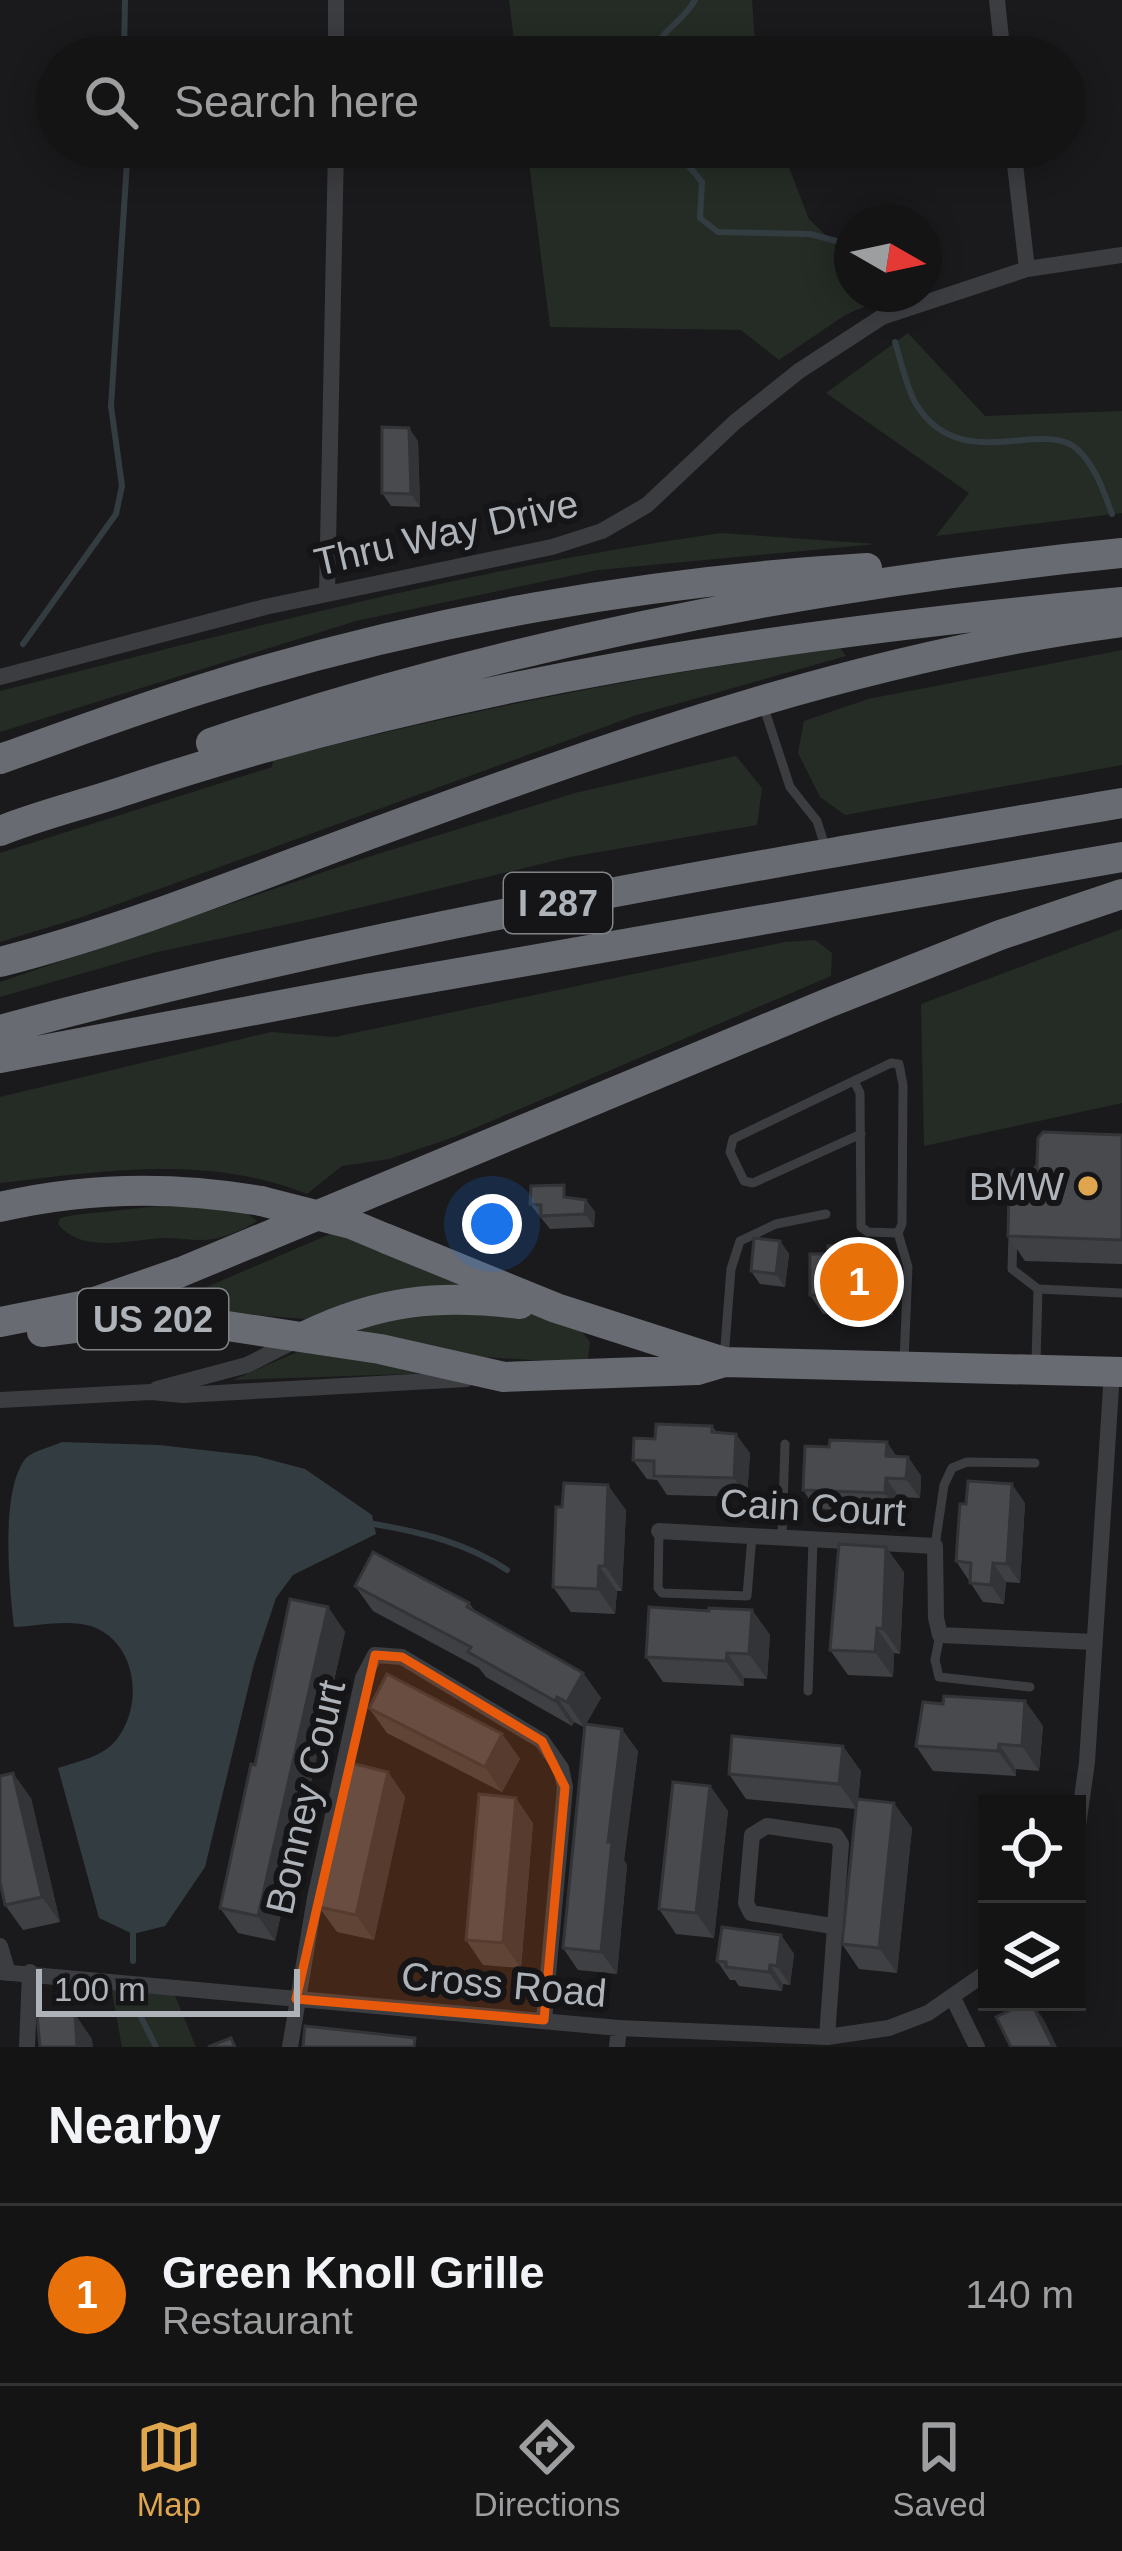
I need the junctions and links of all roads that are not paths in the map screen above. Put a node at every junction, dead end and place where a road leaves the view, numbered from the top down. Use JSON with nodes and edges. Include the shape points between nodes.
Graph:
{"nodes":[{"id":1,"x":336,"y":0,"type":"edge"},
{"id":2,"x":997,"y":0,"type":"edge"},
{"id":3,"x":336,"y":36,"type":"edge"},
{"id":4,"x":1001,"y":36,"type":"edge"},
{"id":5,"x":336,"y":168,"type":"edge"},
{"id":6,"x":1015,"y":168,"type":"edge"},
{"id":7,"x":1122,"y":255,"type":"edge"},
{"id":8,"x":1027,"y":269,"type":"junction"},
{"id":9,"x":1122,"y":553,"type":"edge"},
{"id":10,"x":1005,"y":565,"type":"junction"},
{"id":11,"x":327,"y":594,"type":"junction"},
{"id":12,"x":1122,"y":602,"type":"edge"},
{"id":13,"x":1122,"y":622,"type":"edge"},
{"id":14,"x":0,"y":677,"type":"edge"},
{"id":15,"x":761,"y":699,"type":"junction"},
{"id":16,"x":0,"y":759,"type":"edge"},
{"id":17,"x":1122,"y":803,"type":"edge"},
{"id":18,"x":52,"y":810,"type":"junction"},
{"id":19,"x":0,"y":831,"type":"edge"},
{"id":20,"x":826,"y":853,"type":"junction"},
{"id":21,"x":1122,"y":857,"type":"edge"},
{"id":22,"x":1122,"y":894,"type":"edge"},
{"id":23,"x":0,"y":962,"type":"edge"},
{"id":24,"x":0,"y":1030,"type":"edge"},
{"id":25,"x":0,"y":1058,"type":"edge"},
{"id":26,"x":854,"y":1081,"type":"junction"},
{"id":27,"x":861,"y":1133,"type":"junction"},
{"id":28,"x":1053,"y":1150,"type":"edge"},
{"id":29,"x":1014,"y":1206,"type":"edge"},
{"id":30,"x":0,"y":1207,"type":"edge"},
{"id":31,"x":826,"y":1214,"type":"dead end"},
{"id":32,"x":1013,"y":1223,"type":"edge"},
{"id":33,"x":898,"y":1233,"type":"junction"},
{"id":34,"x":1038,"y":1289,"type":"junction"},
{"id":35,"x":1122,"y":1293,"type":"edge"},
{"id":36,"x":556,"y":1308,"type":"junction"},
{"id":37,"x":600,"y":1323,"type":"junction"},
{"id":38,"x":0,"y":1327,"type":"edge"},
{"id":39,"x":305,"y":1336,"type":"junction"},
{"id":40,"x":724,"y":1362,"type":"junction"},
{"id":41,"x":904,"y":1367,"type":"junction"},
{"id":42,"x":599,"y":1371,"type":"junction"},
{"id":43,"x":1036,"y":1371,"type":"junction"},
{"id":44,"x":1117,"y":1372,"type":"edge"},
{"id":45,"x":504,"y":1376,"type":"junction"},
{"id":46,"x":151,"y":1392,"type":"junction"},
{"id":47,"x":0,"y":1400,"type":"edge"},
{"id":48,"x":785,"y":1444,"type":"dead end"},
{"id":49,"x":1035,"y":1463,"type":"dead end"},
{"id":50,"x":659,"y":1532,"type":"joint"},
{"id":51,"x":752,"y":1536,"type":"junction"},
{"id":52,"x":782,"y":1538,"type":"junction"},
{"id":53,"x":813,"y":1540,"type":"junction"},
{"id":54,"x":935,"y":1546,"type":"junction"},
{"id":55,"x":940,"y":1635,"type":"junction"},
{"id":56,"x":1094,"y":1642,"type":"junction"},
{"id":57,"x":1030,"y":1687,"type":"dead end"},
{"id":58,"x":808,"y":1691,"type":"dead end"},
{"id":59,"x":1082,"y":1795,"type":"edge"},
{"id":60,"x":832,"y":1926,"type":"junction"},
{"id":61,"x":0,"y":1946,"type":"edge"},
{"id":62,"x":30,"y":1972,"type":"junction"},
{"id":63,"x":4,"y":1973,"type":"edge"},
{"id":64,"x":978,"y":1979,"type":"edge"},
{"id":65,"x":952,"y":1998,"type":"junction"},
{"id":66,"x":296,"y":1999,"type":"junction"},
{"id":67,"x":544,"y":2020,"type":"junction"},
{"id":68,"x":619,"y":2027,"type":"junction"},
{"id":69,"x":826,"y":2037,"type":"junction"},
{"id":70,"x":27,"y":2047,"type":"edge"},
{"id":71,"x":290,"y":2047,"type":"edge"},
{"id":72,"x":617,"y":2047,"type":"edge"},
{"id":73,"x":977,"y":2047,"type":"edge"}],
"edges":[{"from":1,"to":3,"type":"street"},
{"from":2,"to":4,"type":"street"},
{"from":5,"to":11,"type":"street"},
{"from":6,"to":8,"type":"street"},
{"from":7,"to":8,"type":"street","name":"Thru Way Drive"},
{"from":8,"to":11,"type":"street","name":"Thru Way Drive","via":[[888,315],[849,337],[735,422],[647,506],[602,531]]},
{"from":9,"to":10,"type":"highway"},
{"from":10,"to":16,"type":"highway","via":[[795,572],[487,618],[309,658]]},
{"from":10,"to":18,"type":"highway","via":[[720,610],[450,671],[171,756],[78,790]]},
{"from":11,"to":14,"type":"street","name":"Thru Way Drive"},
{"from":12,"to":18,"type":"highway","via":[[816,636],[531,683],[318,732]]},
{"from":13,"to":15,"type":"highway","via":[[989,644]]},
{"from":15,"to":20,"type":"lane","via":[[779,763],[817,821]]},
{"from":15,"to":23,"type":"highway"},
{"from":17,"to":20,"type":"highway","number":"I 287"},
{"from":18,"to":19,"type":"highway"},
{"from":20,"to":24,"type":"highway","number":"I 287","via":[[353,944]]},
{"from":21,"to":25,"type":"highway","number":"I 287"},
{"from":22,"to":38,"type":"highway","via":[[850,994],[182,1272]]},
{"from":26,"to":27,"type":"lane"},
{"from":26,"to":27,"type":"lane","via":[[734,1139],[730,1152],[753,1183]]},
{"from":26,"to":33,"type":"lane","via":[[893,1063],[900,1068]]},
{"from":27,"to":33,"type":"lane","via":[[861,1227]]},
{"from":28,"to":29,"type":"lane","via":[[1036,1172],[1015,1173]]},
{"from":30,"to":36,"type":"highway","number":"US 202","bridge":true,"via":[[128,1190],[261,1201],[335,1220]]},
{"from":31,"to":40,"type":"lane","via":[[740,1241]]},
{"from":32,"to":34,"type":"lane","via":[[1012,1269]]},
{"from":33,"to":41,"type":"lane","via":[[908,1267]]},
{"from":34,"to":35,"type":"lane"},
{"from":34,"to":43,"type":"lane"},
{"from":36,"to":37,"type":"highway","number":"US 202"},
{"from":36,"to":39,"type":"highway","via":[[460,1298],[383,1304]]},
{"from":37,"to":40,"type":"highway","number":"US 202"},
{"from":37,"to":42,"type":"highway","via":[[611,1349]]},
{"from":38,"to":39,"type":"highway","number":"US 202","via":[[18,1335],[160,1318]]},
{"from":39,"to":45,"type":"highway","number":"US 202"},
{"from":39,"to":46,"type":"street","via":[[247,1365]]},
{"from":40,"to":41,"type":"highway","number":"US 202"},
{"from":40,"to":42,"type":"highway","number":"US 202","via":[[697,1370]]},
{"from":41,"to":43,"type":"highway","number":"US 202"},
{"from":42,"to":45,"type":"highway","number":"US 202"},
{"from":43,"to":44,"type":"highway","number":"US 202"},
{"from":44,"to":56,"type":"street"},
{"from":45,"to":46,"type":"street"},
{"from":46,"to":47,"type":"street"},
{"from":48,"to":52,"type":"lane"},
{"from":49,"to":54,"type":"lane","via":[[952,1468]]},
{"from":50,"to":51,"type":"street","name":"Cain Court"},
{"from":50,"to":51,"type":"lane","via":[[658,1588],[682,1594],[747,1596]]},
{"from":51,"to":52,"type":"street","name":"Cain Court"},
{"from":52,"to":53,"type":"street","name":"Cain Court"},
{"from":53,"to":54,"type":"street","name":"Cain Court"},
{"from":53,"to":58,"type":"lane"},
{"from":54,"to":55,"type":"street","name":"Cain Court"},
{"from":55,"to":56,"type":"street"},
{"from":55,"to":57,"type":"lane","via":[[939,1677]]},
{"from":56,"to":59,"type":"street"},
{"from":60,"to":60,"type":"street","via":[[836,1836],[756,1829],[751,1913]]},
{"from":60,"to":69,"type":"street"},
{"from":61,"to":63,"type":"street"},
{"from":62,"to":63,"type":"street","name":"Cross Road"},
{"from":62,"to":66,"type":"street","name":"Cross Road"},
{"from":62,"to":70,"type":"street"},
{"from":64,"to":65,"type":"street","name":"Cross Road"},
{"from":65,"to":69,"type":"street","name":"Cross Road","via":[[889,2028]]},
{"from":65,"to":73,"type":"street"},
{"from":66,"to":67,"type":"street","name":"Cross Road"},
{"from":66,"to":67,"type":"street","name":"Bonney Court","via":[[363,1678],[380,1654],[402,1657],[542,1741],[561,1768]]},
{"from":66,"to":71,"type":"street"},
{"from":67,"to":68,"type":"street","name":"Cross Road"},
{"from":68,"to":69,"type":"street","name":"Cross Road"},
{"from":68,"to":72,"type":"street"}]}
